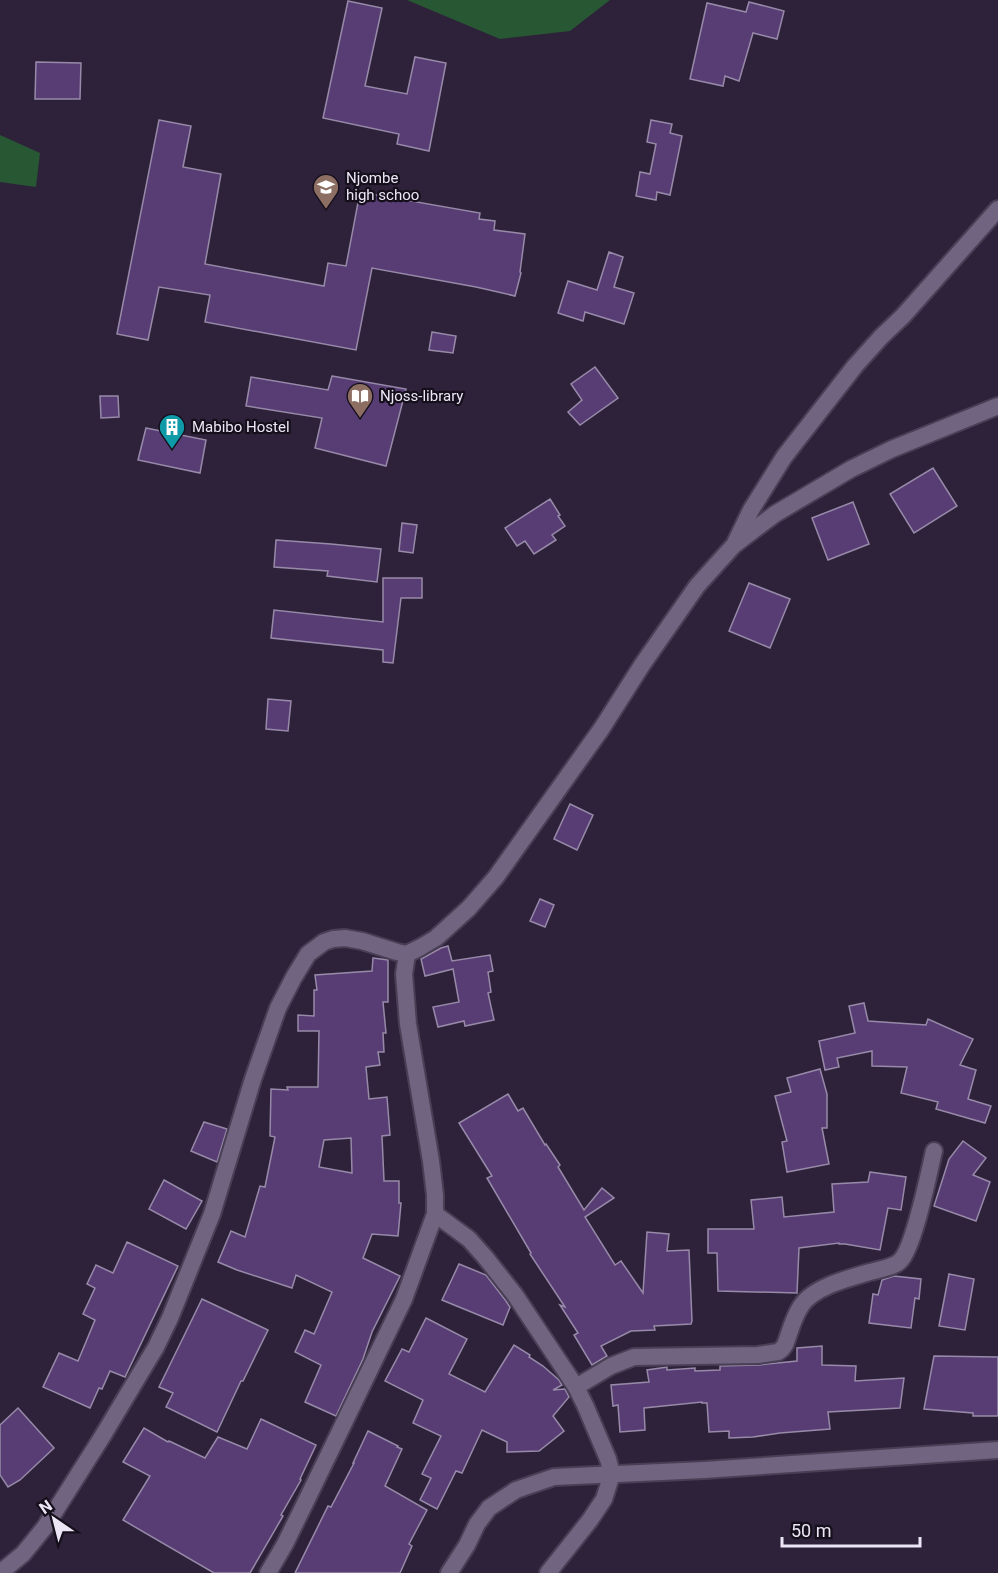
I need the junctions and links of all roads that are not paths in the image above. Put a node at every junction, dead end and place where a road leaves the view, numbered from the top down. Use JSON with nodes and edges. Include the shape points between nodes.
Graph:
{"nodes":[{"id":1,"x":998,"y":209,"type":"edge"},
{"id":2,"x":998,"y":406,"type":"edge"},
{"id":3,"x":734,"y":545,"type":"junction"},
{"id":4,"x":407,"y":954,"type":"junction"},
{"id":5,"x":934,"y":1151,"type":"dead end"},
{"id":6,"x":435,"y":1214,"type":"junction"},
{"id":7,"x":576,"y":1387,"type":"junction"},
{"id":8,"x":998,"y":1450,"type":"edge"},
{"id":9,"x":612,"y":1474,"type":"junction"},
{"id":10,"x":0,"y":1573,"type":"edge"},
{"id":11,"x":267,"y":1573,"type":"edge"},
{"id":12,"x":449,"y":1573,"type":"edge"},
{"id":13,"x":548,"y":1573,"type":"edge"}],
"edges":[{"from":1,"to":3,"type":"street","via":[[855,366],[784,457]]},
{"from":2,"to":3,"type":"street","via":[[851,469],[775,514]]},
{"from":3,"to":4,"type":"street","via":[[697,586],[486,890],[436,938]]},
{"from":4,"to":6,"type":"street","via":[[404,974],[408,1024]]},
{"from":4,"to":10,"type":"street","via":[[345,938],[324,942],[308,954],[278,1008],[212,1214],[156,1347],[45,1527],[23,1554]]},
{"from":5,"to":7,"type":"street","via":[[911,1241],[901,1261],[828,1286],[810,1297],[800,1307],[782,1349],[736,1356],[634,1357]]},
{"from":6,"to":7,"type":"street","via":[[469,1239],[485,1257],[515,1294]]},
{"from":6,"to":11,"type":"street","via":[[399,1309],[285,1544]]},
{"from":7,"to":9,"type":"street"},
{"from":8,"to":9,"type":"street"},
{"from":9,"to":12,"type":"street","via":[[554,1477],[495,1503],[483,1515]]},
{"from":9,"to":13,"type":"street","via":[[597,1510]]}]}
